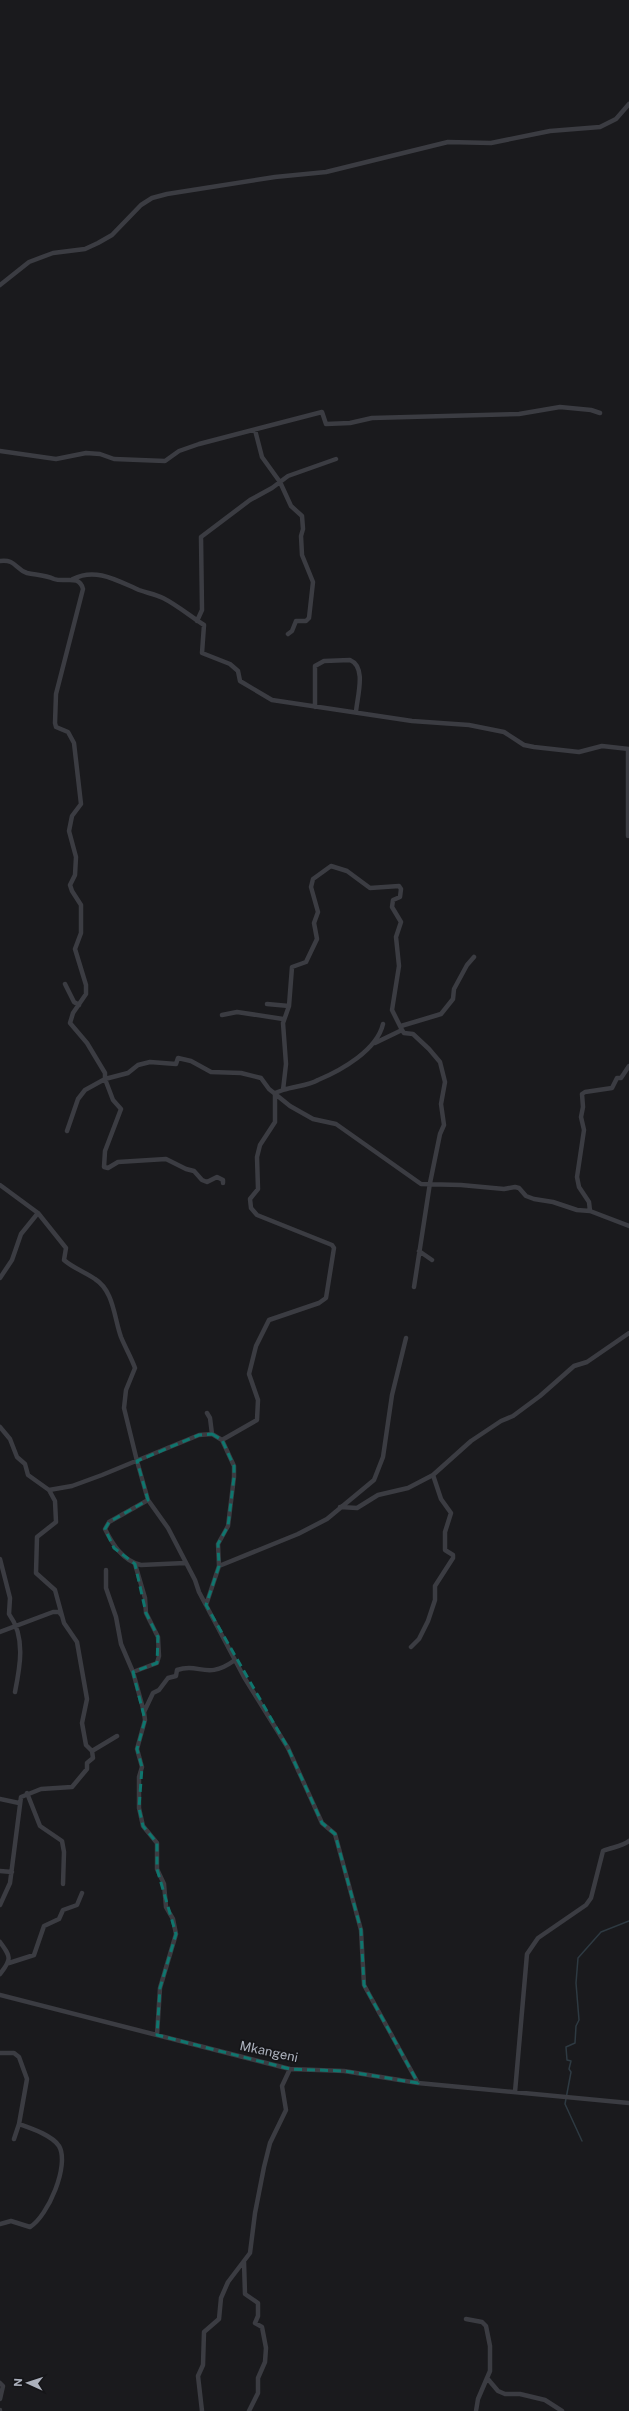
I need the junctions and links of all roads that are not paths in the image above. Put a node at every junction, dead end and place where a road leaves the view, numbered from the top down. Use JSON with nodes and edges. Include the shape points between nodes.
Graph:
{"nodes":[{"id":1,"x":629,"y":104,"type":"edge"},
{"id":2,"x":0,"y":285,"type":"edge"},
{"id":3,"x":600,"y":413,"type":"dead end"},
{"id":4,"x":255,"y":430,"type":"junction"},
{"id":5,"x":0,"y":451,"type":"edge"},
{"id":6,"x":336,"y":459,"type":"dead end"},
{"id":7,"x":280,"y":482,"type":"junction"},
{"id":8,"x":0,"y":562,"type":"edge"},
{"id":9,"x":71,"y":580,"type":"junction"},
{"id":10,"x":197,"y":621,"type":"junction"},
{"id":11,"x":288,"y":634,"type":"dead end"},
{"id":12,"x":315,"y":707,"type":"junction"},
{"id":13,"x":356,"y":712,"type":"junction"},
{"id":14,"x":628,"y":749,"type":"edge"},
{"id":15,"x":628,"y":836,"type":"edge"},
{"id":16,"x":474,"y":957,"type":"dead end"},
{"id":17,"x":65,"y":984,"type":"dead end"},
{"id":18,"x":267,"y":1004,"type":"dead end"},
{"id":19,"x":79,"y":1005,"type":"junction"},
{"id":20,"x":289,"y":1006,"type":"junction"},
{"id":21,"x":222,"y":1015,"type":"dead end"},
{"id":22,"x":283,"y":1019,"type":"junction"},
{"id":23,"x":383,"y":1024,"type":"dead end"},
{"id":24,"x":402,"y":1028,"type":"junction"},
{"id":25,"x":375,"y":1042,"type":"junction"},
{"id":26,"x":629,"y":1066,"type":"edge"},
{"id":27,"x":105,"y":1079,"type":"junction"},
{"id":28,"x":283,"y":1090,"type":"junction"},
{"id":29,"x":275,"y":1093,"type":"junction"},
{"id":30,"x":67,"y":1131,"type":"dead end"},
{"id":31,"x":430,"y":1183,"type":"junction"},
{"id":32,"x":0,"y":1184,"type":"edge"},
{"id":33,"x":223,"y":1184,"type":"dead end"},
{"id":34,"x":590,"y":1211,"type":"junction"},
{"id":35,"x":38,"y":1213,"type":"junction"},
{"id":36,"x":629,"y":1226,"type":"edge"},
{"id":37,"x":419,"y":1251,"type":"junction"},
{"id":38,"x":432,"y":1260,"type":"dead end"},
{"id":39,"x":0,"y":1278,"type":"edge"},
{"id":40,"x":414,"y":1287,"type":"dead end"},
{"id":41,"x":629,"y":1333,"type":"edge"},
{"id":42,"x":406,"y":1338,"type":"dead end"},
{"id":43,"x":207,"y":1413,"type":"dead end"},
{"id":44,"x":0,"y":1427,"type":"edge"},
{"id":45,"x":212,"y":1434,"type":"junction"},
{"id":46,"x":222,"y":1440,"type":"junction"},
{"id":47,"x":137,"y":1461,"type":"junction"},
{"id":48,"x":433,"y":1475,"type":"junction"},
{"id":49,"x":49,"y":1490,"type":"junction"},
{"id":50,"x":148,"y":1500,"type":"junction"},
{"id":51,"x":340,"y":1507,"type":"junction"},
{"id":52,"x":0,"y":1559,"type":"edge"},
{"id":53,"x":185,"y":1563,"type":"junction"},
{"id":54,"x":135,"y":1564,"type":"junction"},
{"id":55,"x":219,"y":1566,"type":"junction"},
{"id":56,"x":106,"y":1570,"type":"dead end"},
{"id":57,"x":206,"y":1605,"type":"junction"},
{"id":58,"x":62,"y":1616,"type":"junction"},
{"id":59,"x":15,"y":1626,"type":"junction"},
{"id":60,"x":0,"y":1632,"type":"edge"},
{"id":61,"x":411,"y":1647,"type":"dead end"},
{"id":62,"x":235,"y":1660,"type":"junction"},
{"id":63,"x":133,"y":1672,"type":"junction"},
{"id":64,"x":15,"y":1692,"type":"dead end"},
{"id":65,"x":144,"y":1712,"type":"junction"},
{"id":66,"x":117,"y":1736,"type":"dead end"},
{"id":67,"x":92,"y":1751,"type":"junction"},
{"id":68,"x":27,"y":1793,"type":"junction"},
{"id":69,"x":0,"y":1799,"type":"edge"},
{"id":70,"x":19,"y":1803,"type":"junction"},
{"id":71,"x":629,"y":1841,"type":"edge"},
{"id":72,"x":0,"y":1871,"type":"edge"},
{"id":73,"x":12,"y":1872,"type":"junction"},
{"id":74,"x":62,"y":1884,"type":"dead end"},
{"id":75,"x":82,"y":1893,"type":"dead end"},
{"id":76,"x":0,"y":1905,"type":"edge"},
{"id":77,"x":0,"y":1942,"type":"edge"},
{"id":78,"x":8,"y":1964,"type":"junction"},
{"id":79,"x":0,"y":1974,"type":"edge"},
{"id":80,"x":1,"y":1995,"type":"edge"},
{"id":81,"x":0,"y":2002,"type":"edge"},
{"id":82,"x":157,"y":2035,"type":"junction"},
{"id":83,"x":0,"y":2053,"type":"edge"},
{"id":84,"x":290,"y":2069,"type":"junction"},
{"id":85,"x":418,"y":2084,"type":"junction"},
{"id":86,"x":515,"y":2092,"type":"junction"},
{"id":87,"x":629,"y":2103,"type":"edge"},
{"id":88,"x":19,"y":2124,"type":"junction"},
{"id":89,"x":14,"y":2139,"type":"dead end"},
{"id":90,"x":0,"y":2224,"type":"edge"},
{"id":91,"x":244,"y":2262,"type":"junction"},
{"id":92,"x":466,"y":2320,"type":"dead end"},
{"id":93,"x":487,"y":2378,"type":"junction"},
{"id":94,"x":0,"y":2383,"type":"edge"},
{"id":95,"x":0,"y":2399,"type":"edge"},
{"id":96,"x":202,"y":2411,"type":"edge"},
{"id":97,"x":249,"y":2411,"type":"edge"},
{"id":98,"x":476,"y":2411,"type":"edge"},
{"id":99,"x":562,"y":2411,"type":"edge"}],
"edges":[{"from":1,"to":2,"type":"street","via":[[616,119],[600,127],[550,132],[491,143],[448,142],[326,172],[276,177],[152,198],[141,205],[112,235],[85,249],[52,253],[29,262]]},
{"from":3,"to":4,"type":"street","via":[[560,407],[519,414],[372,418],[350,423],[326,424],[322,412]]},
{"from":4,"to":5,"type":"street","via":[[179,451],[165,461],[114,459],[86,453],[56,459]]},
{"from":4,"to":7,"type":"street","via":[[262,457]]},
{"from":6,"to":7,"type":"street","via":[[288,476]]},
{"from":7,"to":10,"type":"street","via":[[250,500],[201,537],[202,610]]},
{"from":7,"to":11,"type":"street","via":[[291,506],[302,516],[302,555],[313,582],[309,618],[303,622],[296,621]]},
{"from":8,"to":9,"type":"street","via":[[11,562],[29,573],[37,573],[56,580]]},
{"from":9,"to":10,"type":"street","via":[[85,573],[110,577],[164,598]]},
{"from":9,"to":19,"type":"street","via":[[77,580],[83,589],[56,694],[55,723],[68,732],[74,742],[81,804],[72,816],[68,831],[76,857],[75,875],[70,885],[81,905],[81,933],[74,949],[86,984],[86,994]]},
{"from":10,"to":12,"type":"street","via":[[204,626],[202,653],[230,664],[238,671],[240,681],[272,700]]},
{"from":12,"to":13,"type":"street"},
{"from":12,"to":13,"type":"street","via":[[315,666],[324,660],[350,660],[358,667],[360,675]]},
{"from":13,"to":14,"type":"street","via":[[469,725],[504,732],[524,745],[534,748],[579,752],[602,746]]},
{"from":14,"to":15,"type":"street"},
{"from":16,"to":24,"type":"street","via":[[454,989],[453,1000],[442,1014]]},
{"from":17,"to":19,"type":"street","via":[[74,1002]]},
{"from":18,"to":20,"type":"street"},
{"from":19,"to":27,"type":"street","via":[[70,1023],[97,1059]]},
{"from":20,"to":22,"type":"street"},
{"from":20,"to":24,"type":"street","via":[[292,967],[306,962],[317,938],[314,923],[318,912],[312,888],[313,879],[331,866],[348,871],[370,888],[399,886],[401,889],[400,897],[393,900],[392,907],[401,922],[396,937],[399,966],[392,1010]]},
{"from":21,"to":22,"type":"street","via":[[237,1012]]},
{"from":22,"to":28,"type":"street","via":[[286,1064]]},
{"from":23,"to":25,"type":"street","via":[[381,1035]]},
{"from":24,"to":25,"type":"street"},
{"from":24,"to":31,"type":"street","via":[[404,1033],[413,1034],[429,1049],[444,1072],[441,1104],[444,1125]]},
{"from":25,"to":28,"type":"street","via":[[349,1064],[317,1081]]},
{"from":26,"to":34,"type":"street","via":[[621,1078],[617,1078],[612,1088],[582,1094],[581,1117],[584,1130],[577,1177],[579,1187],[589,1202]]},
{"from":27,"to":29,"type":"street","via":[[128,1073],[138,1065],[150,1062],[172,1065],[181,1058],[211,1072],[241,1073],[261,1078]]},
{"from":27,"to":30,"type":"street","via":[[85,1090],[78,1099]]},
{"from":27,"to":33,"type":"street","via":[[113,1100],[121,1109],[104,1151],[104,1167],[108,1168],[118,1162],[166,1159],[194,1171],[202,1180],[207,1182],[217,1177],[223,1180]]},
{"from":28,"to":29,"type":"street"},
{"from":29,"to":31,"type":"street","via":[[308,1117],[341,1126],[352,1137],[366,1143],[421,1184]]},
{"from":29,"to":46,"type":"street","via":[[275,1122],[260,1145],[258,1189],[250,1199],[251,1208],[257,1215],[332,1245],[332,1269],[326,1298],[319,1303],[269,1320],[256,1346],[249,1374],[258,1400],[257,1420]]},
{"from":31,"to":34,"type":"street","via":[[504,1189],[515,1187],[534,1199]]},
{"from":31,"to":37,"type":"street"},
{"from":32,"to":35,"type":"street"},
{"from":34,"to":36,"type":"street"},
{"from":35,"to":39,"type":"street","via":[[21,1234],[12,1260]]},
{"from":35,"to":47,"type":"street","via":[[66,1248],[64,1260],[96,1279],[114,1307],[122,1338],[135,1368],[126,1390],[124,1408]]},
{"from":37,"to":38,"type":"street"},
{"from":37,"to":40,"type":"street"},
{"from":41,"to":48,"type":"street","via":[[587,1362],[574,1366],[513,1416],[471,1441]]},
{"from":42,"to":51,"type":"street","via":[[392,1395],[383,1457],[374,1480]]},
{"from":43,"to":45,"type":"street"},
{"from":44,"to":49,"type":"street","via":[[10,1439],[17,1457],[25,1464],[28,1475]]},
{"from":45,"to":46,"type":"street"},
{"from":45,"to":47,"type":"street","via":[[199,1435]]},
{"from":46,"to":55,"type":"street","via":[[234,1466],[234,1477],[228,1526],[218,1544]]},
{"from":47,"to":49,"type":"street","via":[[72,1486]]},
{"from":47,"to":50,"type":"street"},
{"from":48,"to":51,"type":"street","via":[[408,1488],[378,1495],[357,1508]]},
{"from":48,"to":61,"type":"street","via":[[441,1499],[451,1513],[445,1532],[445,1550],[454,1558],[435,1586],[435,1600],[428,1622],[419,1639]]},
{"from":49,"to":58,"type":"street","via":[[55,1501],[56,1522],[36,1537],[36,1573],[55,1590]]},
{"from":50,"to":53,"type":"street","via":[[168,1528]]},
{"from":50,"to":54,"type":"street","via":[[109,1522],[105,1529],[114,1548]]},
{"from":51,"to":55,"type":"street","via":[[327,1519],[298,1534]]},
{"from":52,"to":59,"type":"street","via":[[10,1598],[9,1614]]},
{"from":53,"to":54,"type":"street","via":[[148,1566]]},
{"from":53,"to":57,"type":"street"},
{"from":54,"to":63,"type":"street","via":[[145,1598],[146,1613],[158,1637],[159,1656],[157,1662]]},
{"from":55,"to":57,"type":"street"},
{"from":56,"to":63,"type":"street","via":[[106,1588],[116,1617],[121,1644]]},
{"from":57,"to":62,"type":"street"},
{"from":58,"to":59,"type":"street","via":[[59,1612],[53,1612]]},
{"from":58,"to":67,"type":"street","via":[[78,1647],[87,1699],[82,1723],[86,1745]]},
{"from":59,"to":60,"type":"street"},
{"from":59,"to":64,"type":"street","via":[[20,1646],[21,1668]]},
{"from":62,"to":65,"type":"street","via":[[220,1670],[177,1670],[176,1676],[168,1678],[159,1690],[153,1693]]},
{"from":62,"to":85,"type":"street","via":[[288,1748],[322,1823],[335,1834],[361,1930],[364,1984]]},
{"from":63,"to":65,"type":"street"},
{"from":65,"to":82,"type":"street","via":[[145,1720],[137,1749],[142,1767],[139,1777],[139,1808],[143,1826],[157,1843],[157,1869],[164,1884],[166,1907],[173,1919],[176,1934],[160,1988]]},
{"from":66,"to":67,"type":"street"},
{"from":67,"to":68,"type":"street","via":[[93,1758],[87,1763],[87,1769],[72,1786]]},
{"from":68,"to":70,"type":"street"},
{"from":68,"to":74,"type":"street","via":[[40,1826],[62,1841]]},
{"from":69,"to":70,"type":"street"},
{"from":70,"to":73,"type":"street"},
{"from":71,"to":86,"type":"street","via":[[603,1851],[591,1898],[586,1905],[538,1938],[526,1954]]},
{"from":72,"to":73,"type":"street"},
{"from":73,"to":76,"type":"street"},
{"from":75,"to":78,"type":"street","via":[[78,1905],[63,1910],[59,1919],[44,1926],[34,1955]]},
{"from":77,"to":78,"type":"street","via":[[9,1956]]},
{"from":78,"to":79,"type":"street"},
{"from":80,"to":81,"type":"street"},
{"from":80,"to":82,"type":"street","name":"Mkangeni"},
{"from":82,"to":84,"type":"street","name":"Mkangeni"},
{"from":83,"to":88,"type":"street","via":[[14,2053],[19,2057],[27,2079]]},
{"from":84,"to":85,"type":"street","name":"Mkangeni","via":[[344,2071]]},
{"from":84,"to":91,"type":"street","via":[[282,2086],[286,2110],[270,2143],[258,2193],[250,2253]]},
{"from":85,"to":86,"type":"street","name":"Mkangeni"},
{"from":86,"to":87,"type":"street","name":"Mkangeni"},
{"from":88,"to":89,"type":"street"},
{"from":88,"to":90,"type":"street","via":[[48,2137],[58,2145],[63,2163],[53,2196],[37,2222],[30,2227],[11,2221]]},
{"from":91,"to":96,"type":"street","via":[[228,2282],[221,2298],[219,2319],[204,2332],[203,2365],[198,2376]]},
{"from":91,"to":97,"type":"street","via":[[245,2294],[258,2303],[255,2323],[262,2327],[266,2348],[265,2362],[258,2378],[258,2393]]},
{"from":92,"to":93,"type":"street","via":[[482,2322],[486,2326],[490,2346],[490,2371]]},
{"from":93,"to":98,"type":"street"},
{"from":93,"to":99,"type":"street","via":[[498,2391],[545,2400]]},
{"from":94,"to":95,"type":"street","via":[[3,2386]]}]}
